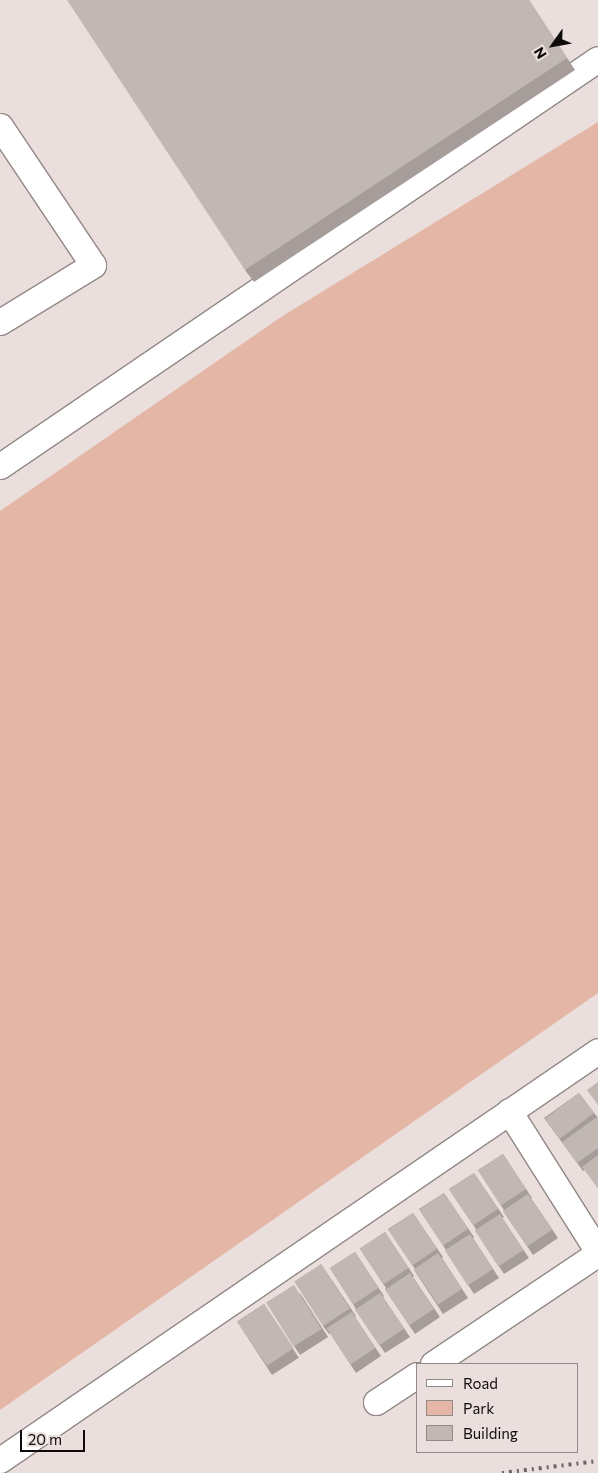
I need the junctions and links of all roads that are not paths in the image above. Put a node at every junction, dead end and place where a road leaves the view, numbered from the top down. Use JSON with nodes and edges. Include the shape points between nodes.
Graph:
{"nodes":[{"id":1,"x":598,"y":59,"type":"edge"},
{"id":2,"x":0,"y":128,"type":"edge"},
{"id":3,"x":0,"y":322,"type":"edge"},
{"id":4,"x":0,"y":466,"type":"edge"},
{"id":5,"x":598,"y":1051,"type":"edge"},
{"id":6,"x":509,"y":1111,"type":"junction"},
{"id":7,"x":598,"y":1253,"type":"edge"},
{"id":8,"x":434,"y":1363,"type":"edge"},
{"id":9,"x":416,"y":1376,"type":"edge"},
{"id":10,"x":376,"y":1402,"type":"dead end"},
{"id":11,"x":0,"y":1460,"type":"edge"}],
"edges":[{"from":1,"to":4,"type":"street"},
{"from":2,"to":3,"type":"street","via":[[93,264]]},
{"from":5,"to":6,"type":"street"},
{"from":6,"to":7,"type":"street"},
{"from":6,"to":11,"type":"street"},
{"from":7,"to":8,"type":"street"},
{"from":9,"to":10,"type":"street"}]}
